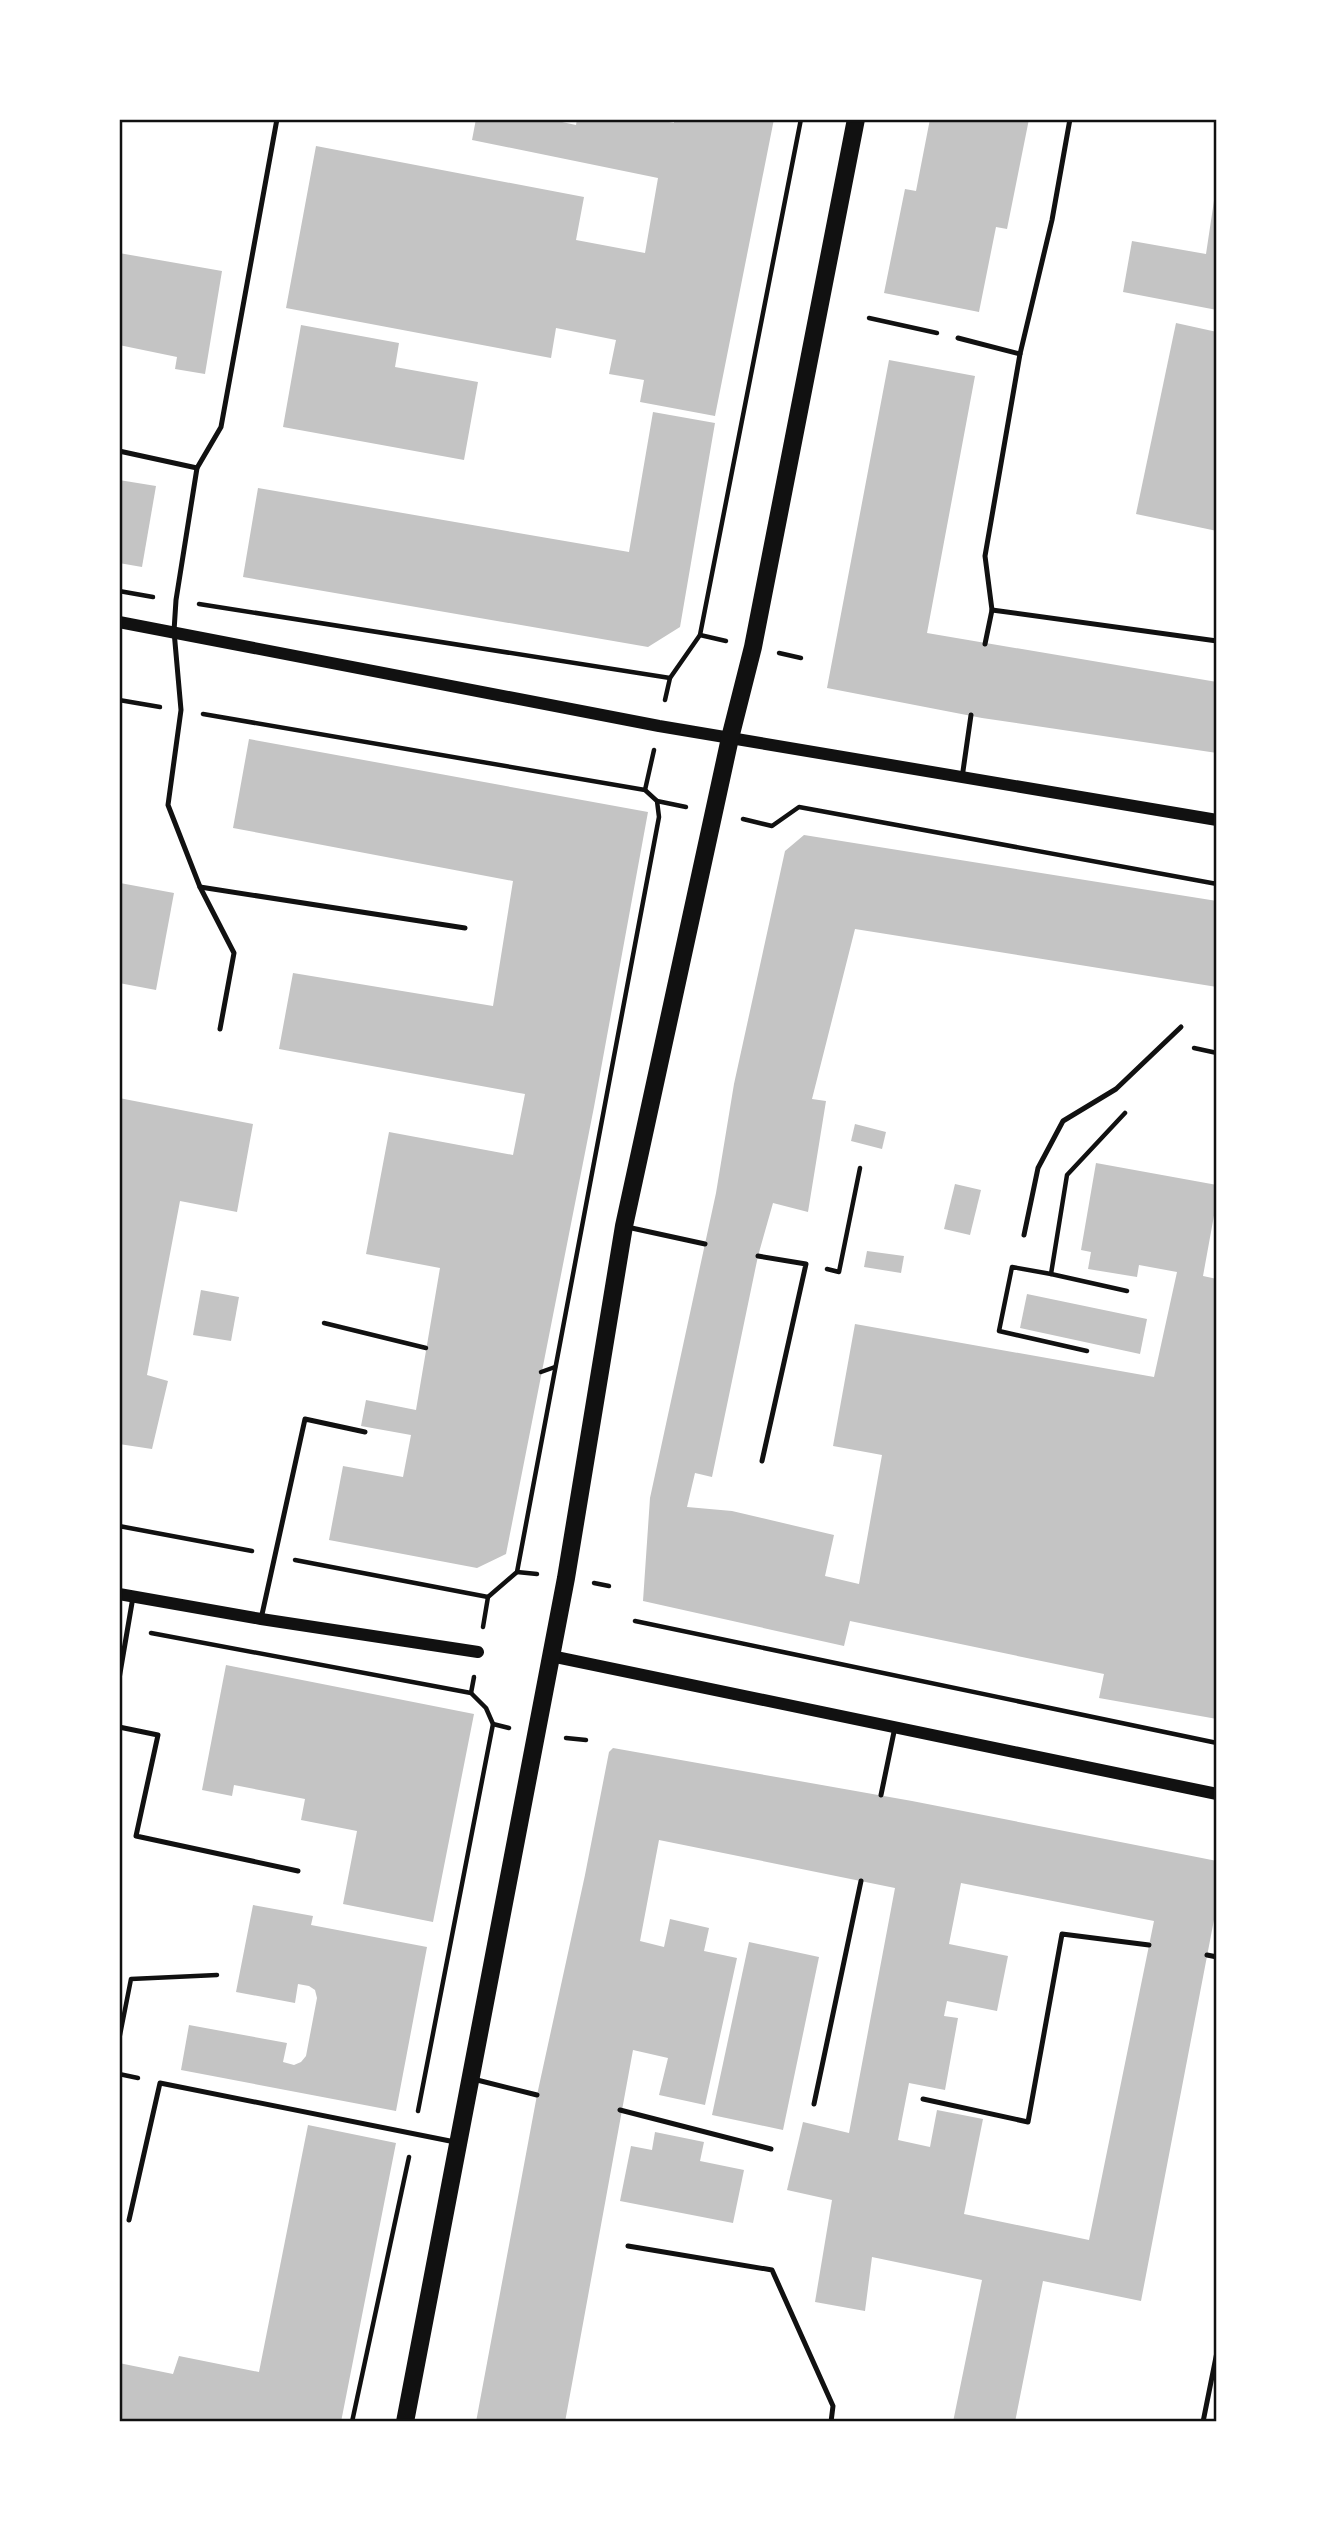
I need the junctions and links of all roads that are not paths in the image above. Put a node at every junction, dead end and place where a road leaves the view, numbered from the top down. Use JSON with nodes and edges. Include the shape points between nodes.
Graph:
{"nodes":[{"id":1,"x":277,"y":119,"type":"edge"},
{"id":2,"x":856,"y":119,"type":"edge"},
{"id":3,"x":1070,"y":119,"type":"edge"},
{"id":4,"x":958,"y":338,"type":"road end"},
{"id":5,"x":1020,"y":354,"type":"junction"},
{"id":6,"x":119,"y":451,"type":"edge"},
{"id":7,"x":197,"y":468,"type":"junction"},
{"id":8,"x":992,"y":610,"type":"junction"},
{"id":9,"x":119,"y":622,"type":"edge"},
{"id":10,"x":174,"y":631,"type":"junction"},
{"id":11,"x":1217,"y":641,"type":"edge"},
{"id":12,"x":985,"y":644,"type":"dead end"},
{"id":13,"x":971,"y":715,"type":"dead end"},
{"id":14,"x":730,"y":738,"type":"junction"},
{"id":15,"x":962,"y":778,"type":"junction"},
{"id":16,"x":1217,"y":820,"type":"edge"},
{"id":17,"x":201,"y":887,"type":"junction"},
{"id":18,"x":465,"y":928,"type":"dead end"},
{"id":19,"x":1181,"y":1027,"type":"dead end"},
{"id":20,"x":220,"y":1030,"type":"dead end"},
{"id":21,"x":624,"y":1226,"type":"junction"},
{"id":22,"x":1024,"y":1235,"type":"dead end"},
{"id":23,"x":705,"y":1244,"type":"dead end"},
{"id":24,"x":758,"y":1256,"type":"dead end"},
{"id":25,"x":365,"y":1432,"type":"dead end"},
{"id":26,"x":762,"y":1461,"type":"dead end"},
{"id":27,"x":119,"y":1594,"type":"edge"},
{"id":28,"x":133,"y":1597,"type":"junction"},
{"id":29,"x":261,"y":1619,"type":"junction"},
{"id":30,"x":478,"y":1652,"type":"dead end"},
{"id":31,"x":551,"y":1656,"type":"junction"},
{"id":32,"x":119,"y":1679,"type":"edge"},
{"id":33,"x":119,"y":1727,"type":"edge"},
{"id":34,"x":895,"y":1727,"type":"junction"},
{"id":35,"x":1217,"y":1794,"type":"edge"},
{"id":36,"x":881,"y":1795,"type":"dead end"},
{"id":37,"x":298,"y":1871,"type":"dead end"},
{"id":38,"x":861,"y":1881,"type":"dead end"},
{"id":39,"x":1149,"y":1945,"type":"dead end"},
{"id":40,"x":1207,"y":1955,"type":"dead end"},
{"id":41,"x":1217,"y":1956,"type":"edge"},
{"id":42,"x":470,"y":2079,"type":"junction"},
{"id":43,"x":537,"y":2095,"type":"dead end"},
{"id":44,"x":923,"y":2099,"type":"dead end"},
{"id":45,"x":814,"y":2104,"type":"dead end"},
{"id":46,"x":620,"y":2110,"type":"dead end"},
{"id":47,"x":458,"y":2142,"type":"junction"},
{"id":48,"x":771,"y":2149,"type":"dead end"},
{"id":49,"x":129,"y":2220,"type":"dead end"},
{"id":50,"x":628,"y":2246,"type":"dead end"},
{"id":51,"x":1217,"y":2351,"type":"edge"},
{"id":52,"x":405,"y":2422,"type":"edge"},
{"id":53,"x":831,"y":2422,"type":"edge"},
{"id":54,"x":1203,"y":2422,"type":"edge"}],
"edges":[{"from":1,"to":7,"type":"lane","via":[[221,427]]},
{"from":2,"to":14,"type":"main road","via":[[753,647]]},
{"from":3,"to":5,"type":"lane"},
{"from":4,"to":5,"type":"lane"},
{"from":5,"to":8,"type":"lane","via":[[985,556]]},
{"from":6,"to":7,"type":"lane"},
{"from":7,"to":10,"type":"lane"},
{"from":8,"to":11,"type":"lane"},
{"from":8,"to":12,"type":"lane"},
{"from":9,"to":10,"type":"street"},
{"from":10,"to":14,"type":"street"},
{"from":10,"to":17,"type":"lane","via":[[181,710],[168,805]]},
{"from":13,"to":15,"type":"lane"},
{"from":14,"to":15,"type":"street"},
{"from":14,"to":21,"type":"main road"},
{"from":15,"to":16,"type":"street"},
{"from":17,"to":18,"type":"lane"},
{"from":17,"to":20,"type":"lane","via":[[234,953]]},
{"from":19,"to":22,"type":"lane","via":[[1116,1089],[1063,1121],[1038,1168]]},
{"from":21,"to":23,"type":"lane"},
{"from":21,"to":31,"type":"main road"},
{"from":24,"to":26,"type":"lane","via":[[806,1264]]},
{"from":25,"to":29,"type":"lane","via":[[305,1419]]},
{"from":27,"to":28,"type":"street"},
{"from":28,"to":29,"type":"street"},
{"from":28,"to":32,"type":"lane"},
{"from":29,"to":30,"type":"street"},
{"from":31,"to":34,"type":"street"},
{"from":31,"to":42,"type":"main road"},
{"from":33,"to":37,"type":"lane","via":[[158,1735],[136,1836]]},
{"from":34,"to":35,"type":"street"},
{"from":34,"to":36,"type":"lane"},
{"from":38,"to":45,"type":"lane"},
{"from":39,"to":44,"type":"lane","via":[[1062,1934],[1028,2122]]},
{"from":40,"to":41,"type":"lane"},
{"from":42,"to":43,"type":"lane"},
{"from":42,"to":47,"type":"main road"},
{"from":46,"to":48,"type":"lane"},
{"from":47,"to":49,"type":"lane","via":[[160,2083]]},
{"from":47,"to":52,"type":"main road"},
{"from":50,"to":53,"type":"lane","via":[[772,2270],[833,2406]]},
{"from":51,"to":54,"type":"lane"}]}
